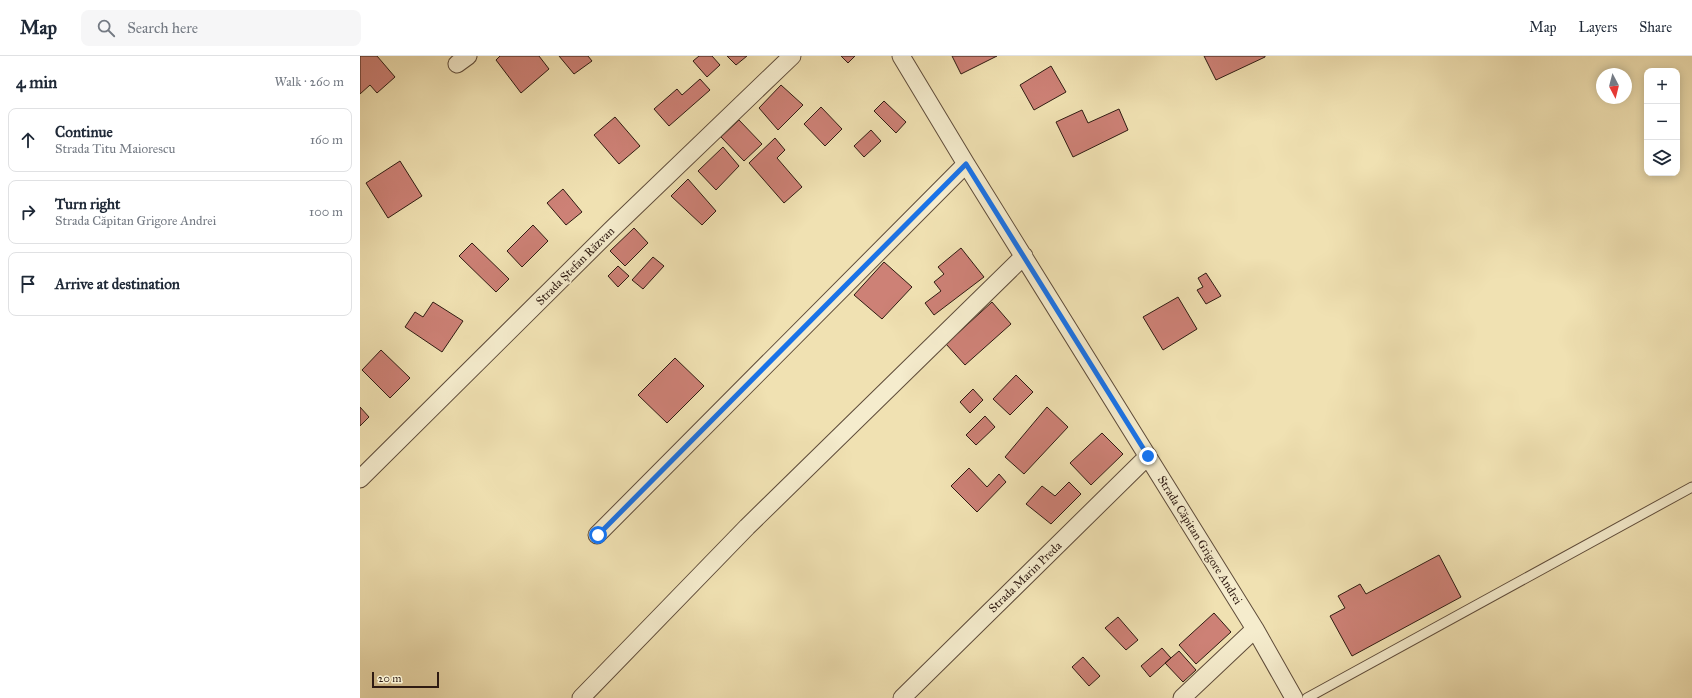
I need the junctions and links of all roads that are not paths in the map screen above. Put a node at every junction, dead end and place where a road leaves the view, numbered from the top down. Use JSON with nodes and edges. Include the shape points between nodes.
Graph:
{"nodes":[{"id":1,"x":792,"y":56,"type":"edge"},
{"id":2,"x":901,"y":56,"type":"edge"},
{"id":3,"x":966,"y":164,"type":"junction"},
{"id":4,"x":1024,"y":256,"type":"junction"},
{"id":5,"x":1148,"y":456,"type":"junction"},
{"id":6,"x":360,"y":479,"type":"edge"},
{"id":7,"x":1692,"y":487,"type":"edge"},
{"id":8,"x":598,"y":535,"type":"dead end"},
{"id":9,"x":1255,"y":629,"type":"junction"},
{"id":10,"x":581,"y":698,"type":"edge"},
{"id":11,"x":902,"y":698,"type":"edge"},
{"id":12,"x":1182,"y":698,"type":"edge"},
{"id":13,"x":1294,"y":698,"type":"edge"},
{"id":14,"x":1307,"y":698,"type":"edge"}],
"edges":[{"from":1,"to":6,"type":"street","name":"Strada Ștefan Răzvan","via":[[613,228]]},
{"from":2,"to":3,"type":"street","name":"Strada Căpitan Grigore Andrei"},
{"from":3,"to":4,"type":"street","name":"Strada Căpitan Grigore Andrei"},
{"from":3,"to":8,"type":"street"},
{"from":4,"to":5,"type":"street","name":"Strada Căpitan Grigore Andrei"},
{"from":4,"to":10,"type":"street","via":[[747,527]]},
{"from":5,"to":9,"type":"street","name":"Strada Căpitan Grigore Andrei"},
{"from":5,"to":11,"type":"street","name":"Strada Marin Preda"},
{"from":7,"to":14,"type":"lane"},
{"from":9,"to":12,"type":"street"},
{"from":9,"to":13,"type":"street","name":"Strada Căpitan Grigore Andrei"}]}
